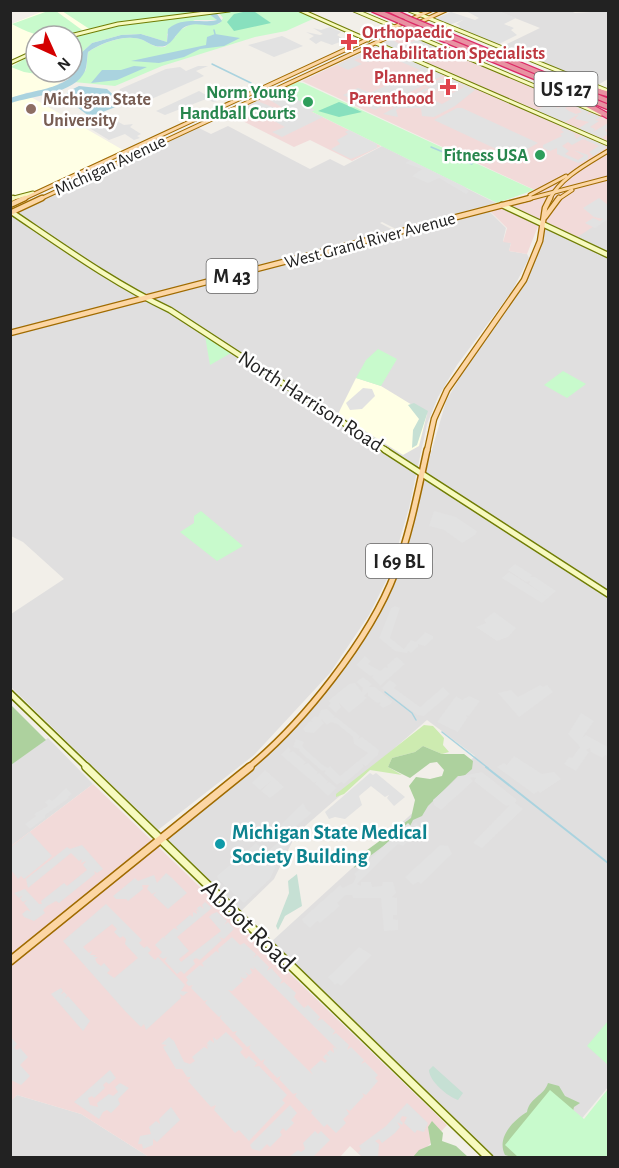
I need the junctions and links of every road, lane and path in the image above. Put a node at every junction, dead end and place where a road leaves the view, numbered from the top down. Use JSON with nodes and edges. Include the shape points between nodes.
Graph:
{"nodes":[{"id":1,"x":229,"y":10,"type":"edge"},
{"id":2,"x":300,"y":10,"type":"edge"},
{"id":3,"x":354,"y":10,"type":"edge"},
{"id":4,"x":374,"y":10,"type":"edge"},
{"id":5,"x":390,"y":10,"type":"edge"},
{"id":6,"x":409,"y":10,"type":"edge"},
{"id":7,"x":431,"y":10,"type":"edge"},
{"id":8,"x":446,"y":10,"type":"edge"},
{"id":9,"x":222,"y":12,"type":"edge"},
{"id":10,"x":202,"y":14,"type":"joint"},
{"id":11,"x":421,"y":15,"type":"junction"},
{"id":12,"x":429,"y":19,"type":"junction"},
{"id":13,"x":395,"y":28,"type":"junction"},
{"id":14,"x":402,"y":31,"type":"junction"},
{"id":15,"x":84,"y":32,"type":"edge"},
{"id":16,"x":357,"y":35,"type":"junction"},
{"id":17,"x":376,"y":36,"type":"junction"},
{"id":18,"x":368,"y":40,"type":"junction"},
{"id":19,"x":363,"y":42,"type":"junction"},
{"id":20,"x":376,"y":43,"type":"junction"},
{"id":21,"x":366,"y":47,"type":"junction"},
{"id":22,"x":24,"y":57,"type":"edge"},
{"id":23,"x":10,"y":63,"type":"edge"},
{"id":24,"x":305,"y":68,"type":"junction"},
{"id":25,"x":530,"y":68,"type":"junction"},
{"id":26,"x":523,"y":72,"type":"junction"},
{"id":27,"x":294,"y":73,"type":"junction"},
{"id":28,"x":300,"y":73,"type":"junction"},
{"id":29,"x":305,"y":75,"type":"junction"},
{"id":30,"x":289,"y":76,"type":"junction"},
{"id":31,"x":299,"y":78,"type":"junction"},
{"id":32,"x":293,"y":79,"type":"junction"},
{"id":33,"x":286,"y":84,"type":"junction"},
{"id":34,"x":265,"y":87,"type":"joint"},
{"id":35,"x":258,"y":90,"type":"junction"},
{"id":36,"x":609,"y":93,"type":"edge"},
{"id":37,"x":257,"y":97,"type":"junction"},
{"id":38,"x":235,"y":100,"type":"junction"},
{"id":39,"x":609,"y":101,"type":"edge"},
{"id":40,"x":239,"y":105,"type":"junction"},
{"id":41,"x":609,"y":107,"type":"edge"},
{"id":42,"x":609,"y":116,"type":"edge"},
{"id":43,"x":609,"y":144,"type":"edge"},
{"id":44,"x":121,"y":152,"type":"junction"},
{"id":45,"x":609,"y":152,"type":"edge"},
{"id":46,"x":124,"y":158,"type":"junction"},
{"id":47,"x":580,"y":168,"type":"junction"},
{"id":48,"x":84,"y":170,"type":"junction"},
{"id":49,"x":81,"y":178,"type":"junction"},
{"id":50,"x":609,"y":178,"type":"edge"},
{"id":51,"x":592,"y":182,"type":"junction"},
{"id":52,"x":554,"y":191,"type":"junction"},
{"id":53,"x":33,"y":193,"type":"junction"},
{"id":54,"x":10,"y":199,"type":"edge"},
{"id":55,"x":508,"y":203,"type":"junction"},
{"id":56,"x":10,"y":205,"type":"edge"},
{"id":57,"x":502,"y":205,"type":"junction"},
{"id":58,"x":11,"y":212,"type":"edge"},
{"id":59,"x":544,"y":221,"type":"junction"},
{"id":60,"x":609,"y":255,"type":"edge"},
{"id":61,"x":146,"y":298,"type":"junction"},
{"id":62,"x":10,"y":333,"type":"edge"},
{"id":63,"x":422,"y":473,"type":"junction"},
{"id":64,"x":609,"y":594,"type":"edge"},
{"id":65,"x":10,"y":693,"type":"edge"},
{"id":66,"x":159,"y":838,"type":"junction"},
{"id":67,"x":10,"y":961,"type":"edge"},
{"id":68,"x":489,"y":1158,"type":"edge"}],
"edges":[{"from":1,"to":9,"type":"street"},
{"from":2,"to":16,"type":"street"},
{"from":3,"to":13,"type":"street"},
{"from":4,"to":26,"type":"highway","number":"US 127","bridge":true},
{"from":5,"to":25,"type":"highway","number":"US 127","bridge":true},
{"from":6,"to":11,"type":"street"},
{"from":7,"to":11,"type":"main road"},
{"from":8,"to":12,"type":"main road"},
{"from":9,"to":10,"type":"street"},
{"from":10,"to":15,"type":"street","via":[[118,24]]},
{"from":11,"to":12,"type":"street"},
{"from":11,"to":13,"type":"main road"},
{"from":12,"to":14,"type":"main road"},
{"from":12,"to":36,"type":"street"},
{"from":13,"to":14,"type":"street"},
{"from":13,"to":17,"type":"main road"},
{"from":14,"to":20,"type":"main road"},
{"from":14,"to":42,"type":"street"},
{"from":16,"to":18,"type":"street"},
{"from":16,"to":19,"type":"street"},
{"from":17,"to":18,"type":"main road"},
{"from":17,"to":20,"type":"main road"},
{"from":18,"to":19,"type":"main road"},
{"from":18,"to":21,"type":"main road"},
{"from":19,"to":24,"type":"main road"},
{"from":20,"to":21,"type":"main road"},
{"from":20,"to":43,"type":"street"},
{"from":21,"to":29,"type":"main road"},
{"from":22,"to":23,"type":"street"},
{"from":24,"to":27,"type":"main road"},
{"from":24,"to":28,"type":"main road"},
{"from":25,"to":36,"type":"highway"},
{"from":25,"to":39,"type":"highway","number":"US 127"},
{"from":26,"to":41,"type":"highway","number":"US 127"},
{"from":26,"to":42,"type":"highway"},
{"from":27,"to":30,"type":"main road"},
{"from":27,"to":32,"type":"main road"},
{"from":28,"to":29,"type":"main road"},
{"from":28,"to":31,"type":"main road"},
{"from":29,"to":31,"type":"main road"},
{"from":30,"to":32,"type":"main road"},
{"from":30,"to":34,"type":"main road"},
{"from":31,"to":33,"type":"main road"},
{"from":32,"to":33,"type":"main road"},
{"from":33,"to":37,"type":"main road","name":"Michigan Avenue"},
{"from":34,"to":35,"type":"main road","name":"Michigan Avenue"},
{"from":35,"to":37,"type":"main road","via":[[253,94]]},
{"from":35,"to":38,"type":"main road","name":"Michigan Avenue"},
{"from":37,"to":40,"type":"main road","name":"Michigan Avenue"},
{"from":38,"to":40,"type":"main road"},
{"from":38,"to":44,"type":"main road","name":"Michigan Avenue"},
{"from":40,"to":46,"type":"main road","name":"Michigan Avenue"},
{"from":44,"to":46,"type":"main road","via":[[119,156]]},
{"from":44,"to":48,"type":"main road","name":"Michigan Avenue"},
{"from":45,"to":47,"type":"main road","number":"I 69 BL"},
{"from":46,"to":49,"type":"main road","name":"Michigan Avenue"},
{"from":47,"to":52,"type":"main road","number":"I 69 BL"},
{"from":47,"to":55,"type":"main road","number":"M 43"},
{"from":48,"to":49,"type":"main road","via":[[89,172]]},
{"from":48,"to":53,"type":"main road","name":"Michigan Avenue"},
{"from":49,"to":58,"type":"main road","name":"Michigan Avenue"},
{"from":50,"to":51,"type":"main road","number":"I 69 BL"},
{"from":51,"to":52,"type":"main road","number":"M 43"},
{"from":51,"to":59,"type":"main road","number":"I 69 BL","via":[[560,196]]},
{"from":52,"to":55,"type":"main road","name":"West Grand River Avenue","number":"M 43"},
{"from":52,"to":59,"type":"main road","number":"I 69 BL","via":[[545,208]]},
{"from":53,"to":54,"type":"street"},
{"from":53,"to":56,"type":"main road","name":"Michigan Avenue"},
{"from":55,"to":57,"type":"main road","name":"West Grand River Avenue","number":"M 43"},
{"from":57,"to":59,"type":"street"},
{"from":57,"to":61,"type":"main road","name":"West Grand River Avenue","number":"M 43"},
{"from":58,"to":61,"type":"street","name":"North Harrison Road","via":[[68,253]]},
{"from":59,"to":60,"type":"street"},
{"from":59,"to":63,"type":"main road","number":"I 69 BL","via":[[524,280],[442,398]]},
{"from":61,"to":62,"type":"main road","name":"West Grand River Avenue","number":"M 43"},
{"from":61,"to":63,"type":"street","name":"North Harrison Road"},
{"from":63,"to":64,"type":"street","name":"North Harrison Road"},
{"from":63,"to":66,"type":"main road","number":"I 69 BL","via":[[394,575],[344,662],[306,710],[260,757]]},
{"from":65,"to":66,"type":"street","name":"Abbot Road"},
{"from":66,"to":67,"type":"main road","number":"I 69 BL"},
{"from":66,"to":68,"type":"street","name":"Abbot Road"}]}
